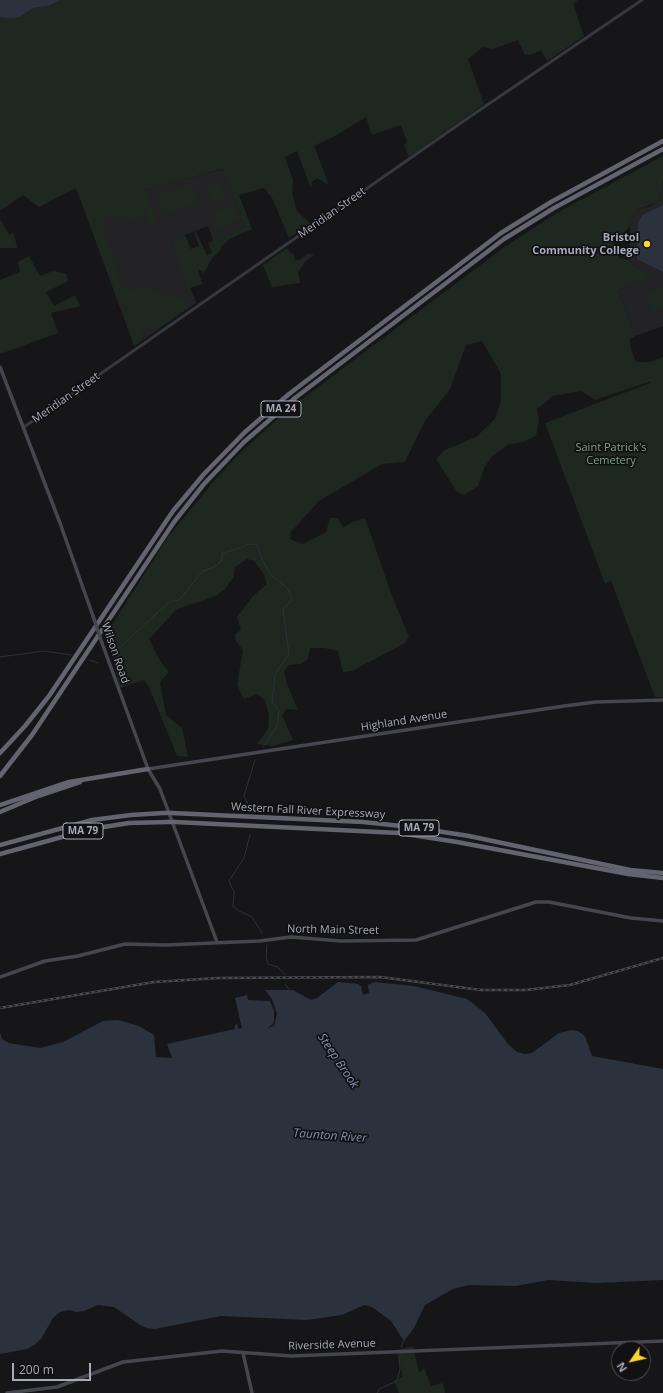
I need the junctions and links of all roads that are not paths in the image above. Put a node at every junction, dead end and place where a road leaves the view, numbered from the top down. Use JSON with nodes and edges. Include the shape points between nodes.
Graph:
{"nodes":[{"id":1,"x":642,"y":0,"type":"edge"},
{"id":2,"x":663,"y":142,"type":"edge"},
{"id":3,"x":663,"y":149,"type":"edge"},
{"id":4,"x":0,"y":367,"type":"edge"},
{"id":5,"x":24,"y":427,"type":"junction"},
{"id":6,"x":663,"y":700,"type":"edge"},
{"id":7,"x":0,"y":753,"type":"edge"},
{"id":8,"x":148,"y":769,"type":"junction"},
{"id":9,"x":0,"y":776,"type":"edge"},
{"id":10,"x":92,"y":778,"type":"junction"},
{"id":11,"x":0,"y":804,"type":"edge"},
{"id":12,"x":0,"y":812,"type":"edge"},
{"id":13,"x":0,"y":845,"type":"edge"},
{"id":14,"x":0,"y":854,"type":"edge"},
{"id":15,"x":663,"y":873,"type":"edge"},
{"id":16,"x":663,"y":878,"type":"edge"},
{"id":17,"x":663,"y":921,"type":"edge"},
{"id":18,"x":217,"y":942,"type":"junction"},
{"id":19,"x":0,"y":977,"type":"edge"},
{"id":20,"x":663,"y":1341,"type":"edge"},
{"id":21,"x":243,"y":1353,"type":"junction"},
{"id":22,"x":7,"y":1393,"type":"edge"},
{"id":23,"x":252,"y":1393,"type":"edge"}],
"edges":[{"from":1,"to":5,"type":"street","name":"Meridian Street"},
{"from":2,"to":7,"type":"highway","number":"MA 24","via":[[542,207],[497,235],[289,394],[245,432],[207,470],[176,508],[54,688],[31,719]]},
{"from":3,"to":9,"type":"highway","number":"MA 24","via":[[550,210],[504,239],[299,395],[244,442],[204,484],[174,522],[35,731]]},
{"from":4,"to":5,"type":"main road","name":"Wilson Road"},
{"from":5,"to":8,"type":"main road","name":"Wilson Road","bridge":true},
{"from":6,"to":8,"type":"main road","name":"Highland Avenue","via":[[596,702]]},
{"from":8,"to":10,"type":"highway"},
{"from":8,"to":18,"type":"main road","name":"Wilson Road","via":[[160,789]]},
{"from":10,"to":11,"type":"highway","via":[[55,786]]},
{"from":10,"to":12,"type":"highway"},
{"from":13,"to":15,"type":"highway","name":"Western Fall River Expressway","number":"MA 79","bridge":true,"via":[[92,820],[172,813],[411,826],[630,870]]},
{"from":14,"to":16,"type":"highway","name":"Western Fall River Expressway","number":"MA 79","bridge":true,"via":[[96,828],[134,823],[175,822],[404,834]]},
{"from":17,"to":18,"type":"main road","name":"North Main Street","via":[[631,918],[542,902],[416,940],[341,941],[291,937]]},
{"from":18,"to":19,"type":"main road","name":"North Main Street","via":[[121,944],[78,956],[45,961]]},
{"from":20,"to":21,"type":"main road","name":"Riverside Avenue","via":[[291,1356]]},
{"from":21,"to":22,"type":"main road","name":"Riverside Avenue","via":[[222,1352],[134,1360],[56,1387]]},
{"from":21,"to":23,"type":"main road"}]}
